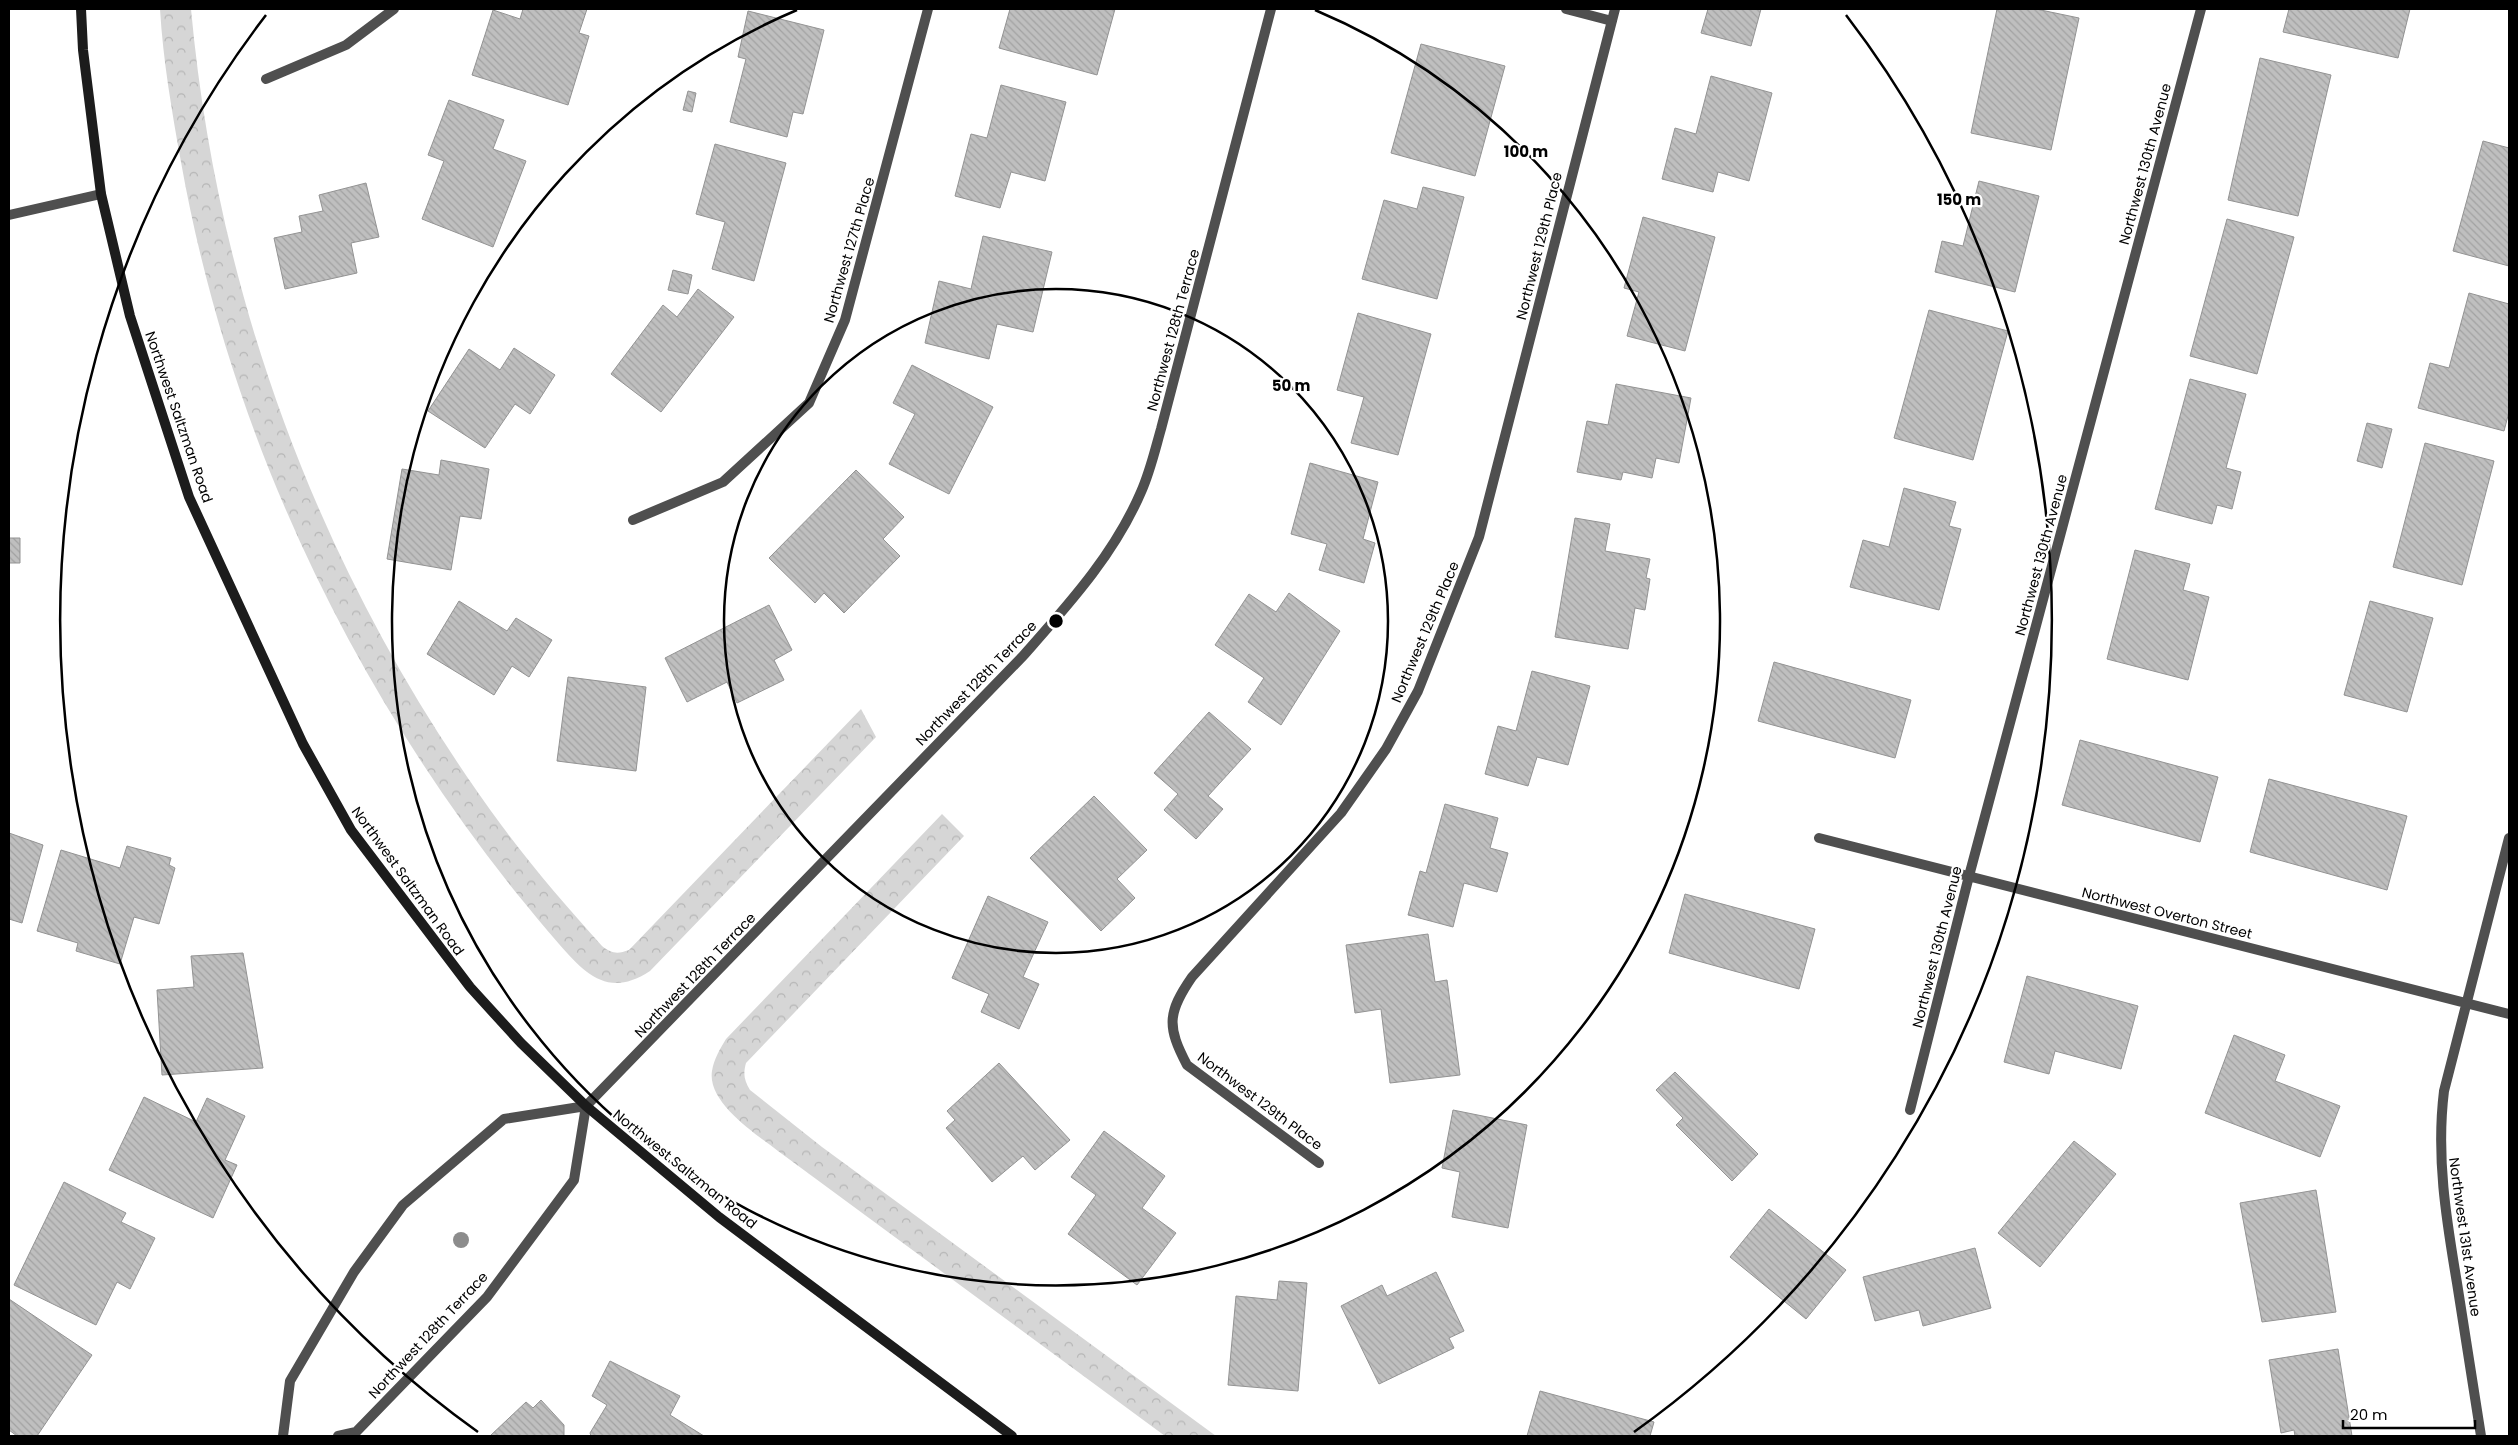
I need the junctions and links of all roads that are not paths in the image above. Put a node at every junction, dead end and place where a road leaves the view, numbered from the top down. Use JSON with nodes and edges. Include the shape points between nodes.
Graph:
{"nodes":[{"id":1,"x":81,"y":9,"type":"edge"},
{"id":2,"x":394,"y":9,"type":"edge"},
{"id":3,"x":928,"y":9,"type":"edge"},
{"id":4,"x":1271,"y":9,"type":"edge"},
{"id":5,"x":1566,"y":9,"type":"edge"},
{"id":6,"x":1615,"y":9,"type":"edge"},
{"id":7,"x":2201,"y":9,"type":"edge"},
{"id":8,"x":1612,"y":21,"type":"junction"},
{"id":9,"x":266,"y":79,"type":"dead end"},
{"id":10,"x":100,"y":194,"type":"junction"},
{"id":11,"x":9,"y":215,"type":"edge"},
{"id":12,"x":633,"y":520,"type":"dead end"},
{"id":13,"x":1819,"y":838,"type":"dead end"},
{"id":14,"x":2509,"y":838,"type":"edge"},
{"id":15,"x":1969,"y":876,"type":"junction"},
{"id":16,"x":2465,"y":1003,"type":"junction"},
{"id":17,"x":2509,"y":1014,"type":"edge"},
{"id":18,"x":586,"y":1106,"type":"junction"},
{"id":19,"x":1910,"y":1110,"type":"dead end"},
{"id":20,"x":1319,"y":1163,"type":"dead end"},
{"id":21,"x":283,"y":1436,"type":"edge"},
{"id":22,"x":338,"y":1436,"type":"edge"},
{"id":23,"x":1012,"y":1436,"type":"edge"},
{"id":24,"x":2481,"y":1436,"type":"edge"}],
"edges":[{"from":1,"to":10,"type":"main road","name":"Northwest Saltzman Road"},
{"from":2,"to":9,"type":"street","via":[[346,45]]},
{"from":3,"to":12,"type":"street","name":"Northwest 127th Place","via":[[845,320],[809,403],[723,482]]},
{"from":4,"to":18,"type":"street","name":"Northwest 128th Terrace","via":[[1161,430],[1142,491],[1114,543],[1077,595],[1023,656]]},
{"from":5,"to":8,"type":"street"},
{"from":6,"to":8,"type":"street","name":"Northwest 129th Place"},
{"from":7,"to":15,"type":"street","name":"Northwest 130th Avenue"},
{"from":8,"to":20,"type":"street","name":"Northwest 129th Place","via":[[1478,537],[1418,691],[1386,748],[1341,813],[1192,978],[1178,997],[1171,1023],[1175,1042],[1187,1065]]},
{"from":10,"to":11,"type":"street"},
{"from":10,"to":18,"type":"main road","name":"Northwest Saltzman Road","via":[[130,316],[189,496],[303,744],[351,830],[470,987],[521,1043]]},
{"from":13,"to":15,"type":"street","name":"Northwest Overton Street"},
{"from":14,"to":16,"type":"street","name":"Northwest 131st Avenue"},
{"from":15,"to":16,"type":"street","name":"Northwest Overton Street"},
{"from":15,"to":19,"type":"street","name":"Northwest 130th Avenue"},
{"from":16,"to":17,"type":"street","name":"Northwest Overton Street"},
{"from":16,"to":24,"type":"street","name":"Northwest 131st Avenue","via":[[2444,1091],[2440,1127],[2441,1176]]},
{"from":18,"to":21,"type":"street","via":[[504,1119],[404,1205],[354,1272],[290,1381]]},
{"from":18,"to":22,"type":"street","name":"Northwest 128th Terrace","via":[[574,1180],[492,1289],[356,1432]]},
{"from":18,"to":23,"type":"main road","name":"Northwest Saltzman Road","via":[[718,1216]]}]}
